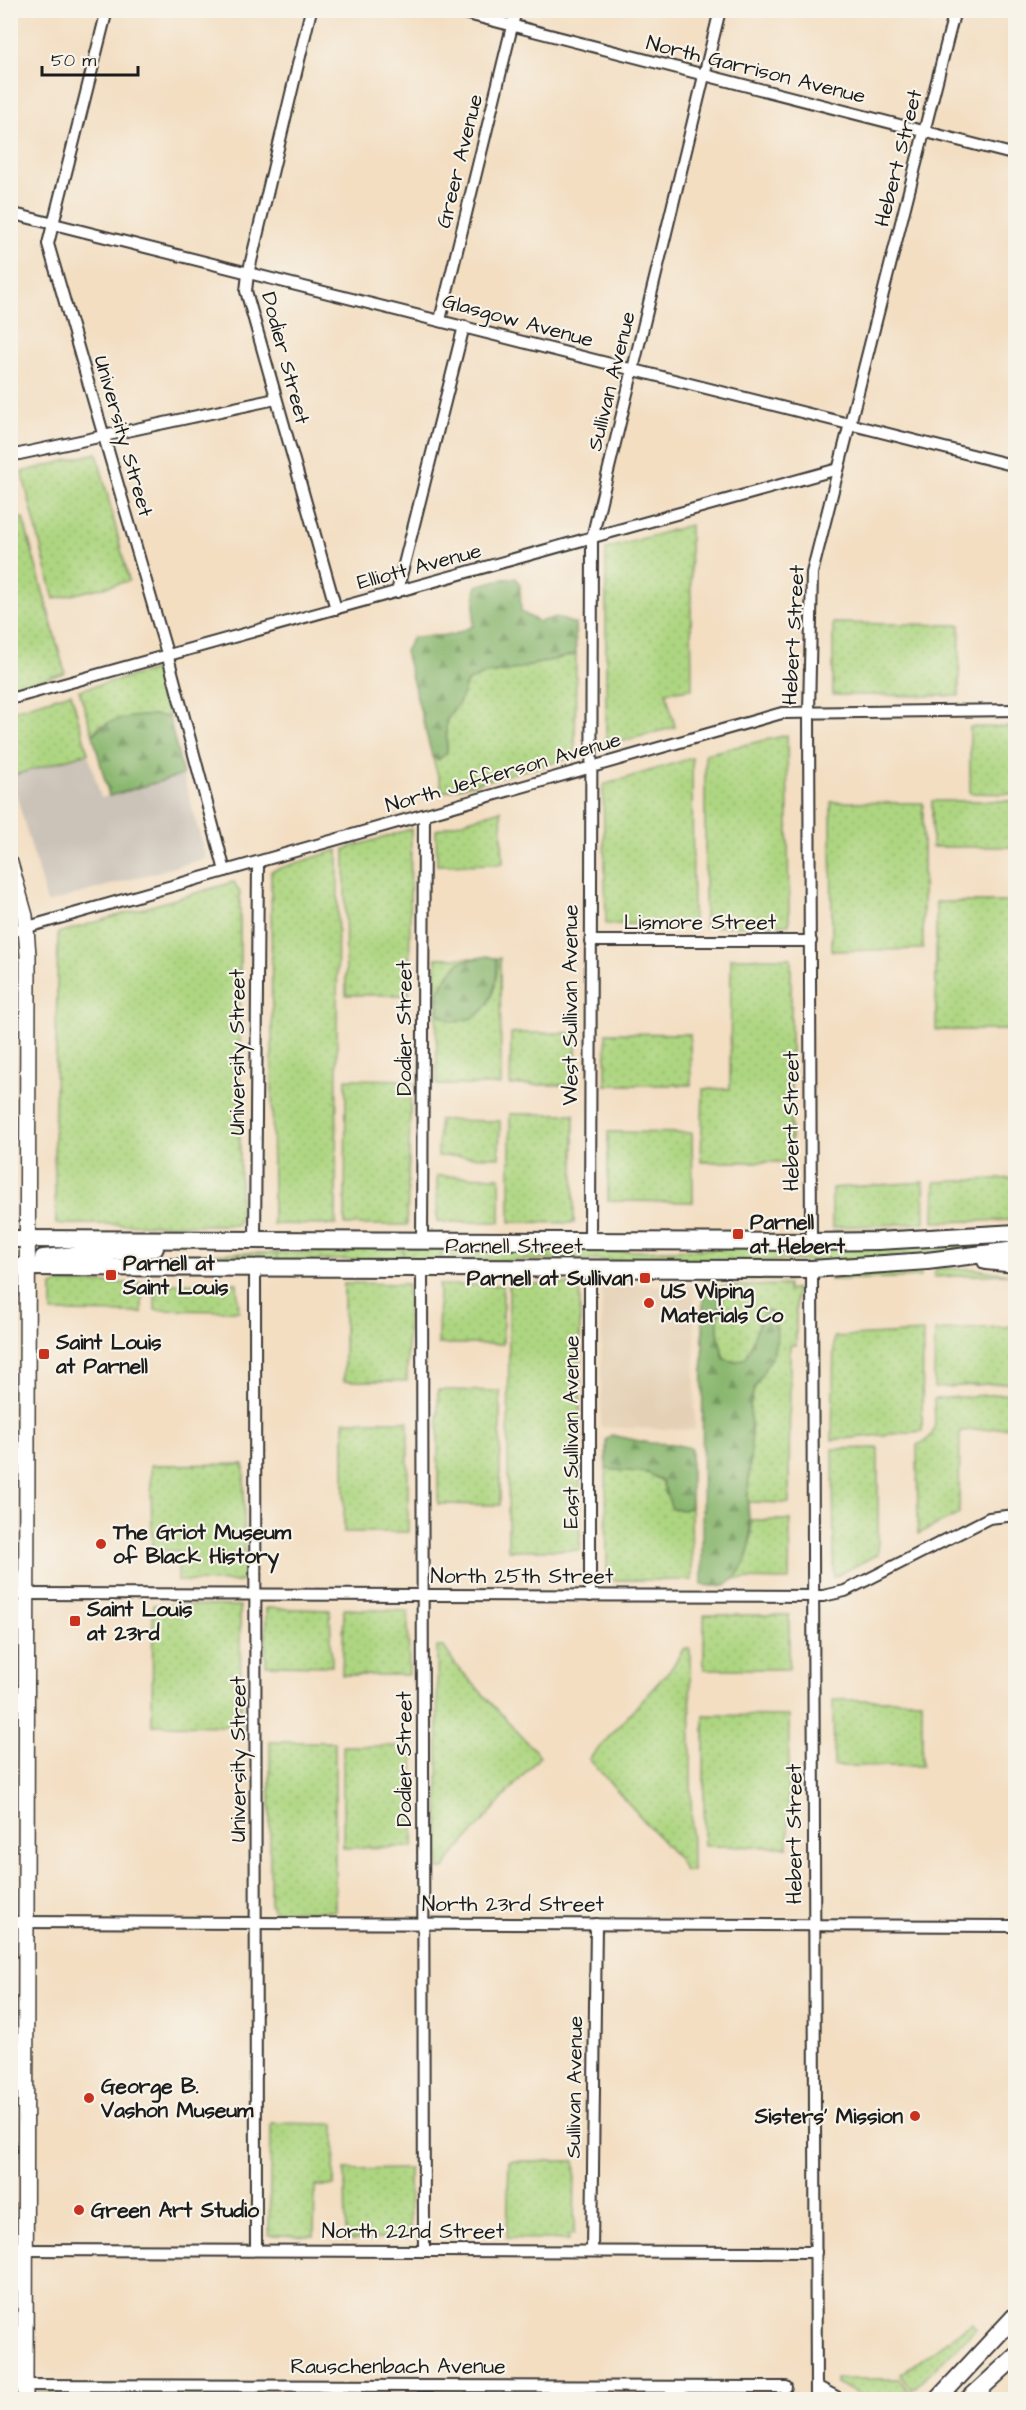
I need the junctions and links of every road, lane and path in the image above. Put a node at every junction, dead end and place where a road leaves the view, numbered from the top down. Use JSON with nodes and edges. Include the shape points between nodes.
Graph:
{"nodes":[{"id":1,"x":107,"y":10,"type":"edge"},
{"id":2,"x":310,"y":10,"type":"edge"},
{"id":3,"x":452,"y":10,"type":"edge"},
{"id":4,"x":516,"y":10,"type":"edge"},
{"id":5,"x":720,"y":10,"type":"edge"},
{"id":6,"x":955,"y":10,"type":"edge"},
{"id":7,"x":512,"y":26,"type":"junction"},
{"id":8,"x":703,"y":76,"type":"junction"},
{"id":9,"x":925,"y":132,"type":"junction"},
{"id":10,"x":1016,"y":155,"type":"edge"},
{"id":11,"x":10,"y":213,"type":"edge"},
{"id":12,"x":53,"y":224,"type":"junction"},
{"id":13,"x":248,"y":274,"type":"junction"},
{"id":14,"x":440,"y":320,"type":"junction"},
{"id":15,"x":464,"y":326,"type":"junction"},
{"id":16,"x":634,"y":371,"type":"junction"},
{"id":17,"x":276,"y":399,"type":"junction"},
{"id":18,"x":850,"y":424,"type":"junction"},
{"id":19,"x":104,"y":437,"type":"junction"},
{"id":20,"x":10,"y":456,"type":"edge"},
{"id":21,"x":1016,"y":466,"type":"edge"},
{"id":22,"x":838,"y":469,"type":"junction"},
{"id":23,"x":592,"y":538,"type":"junction"},
{"id":24,"x":397,"y":592,"type":"junction"},
{"id":25,"x":336,"y":609,"type":"junction"},
{"id":26,"x":168,"y":657,"type":"junction"},
{"id":27,"x":10,"y":699,"type":"edge"},
{"id":28,"x":1016,"y":710,"type":"edge"},
{"id":29,"x":809,"y":712,"type":"junction"},
{"id":30,"x":590,"y":768,"type":"junction"},
{"id":31,"x":424,"y":815,"type":"junction"},
{"id":32,"x":258,"y":862,"type":"junction"},
{"id":33,"x":10,"y":863,"type":"edge"},
{"id":34,"x":225,"y":871,"type":"junction"},
{"id":35,"x":27,"y":927,"type":"junction"},
{"id":36,"x":10,"y":932,"type":"edge"},
{"id":37,"x":590,"y":941,"type":"junction"},
{"id":38,"x":810,"y":941,"type":"junction"},
{"id":39,"x":1016,"y":1233,"type":"edge"},
{"id":40,"x":19,"y":1239,"type":"edge"},
{"id":41,"x":192,"y":1241,"type":"junction"},
{"id":42,"x":422,"y":1241,"type":"junction"},
{"id":43,"x":255,"y":1242,"type":"junction"},
{"id":44,"x":590,"y":1242,"type":"junction"},
{"id":45,"x":811,"y":1242,"type":"junction"},
{"id":46,"x":1016,"y":1250,"type":"edge"},
{"id":47,"x":946,"y":1259,"type":"junction"},
{"id":48,"x":1016,"y":1264,"type":"edge"},
{"id":49,"x":19,"y":1267,"type":"edge"},
{"id":50,"x":255,"y":1268,"type":"junction"},
{"id":51,"x":422,"y":1268,"type":"junction"},
{"id":52,"x":591,"y":1269,"type":"junction"},
{"id":53,"x":812,"y":1269,"type":"junction"},
{"id":54,"x":1016,"y":1515,"type":"edge"},
{"id":55,"x":10,"y":1594,"type":"edge"},
{"id":56,"x":26,"y":1595,"type":"junction"},
{"id":57,"x":257,"y":1595,"type":"junction"},
{"id":58,"x":423,"y":1595,"type":"junction"},
{"id":59,"x":590,"y":1596,"type":"junction"},
{"id":60,"x":813,"y":1596,"type":"junction"},
{"id":61,"x":18,"y":1922,"type":"edge"},
{"id":62,"x":257,"y":1923,"type":"junction"},
{"id":63,"x":424,"y":1924,"type":"junction"},
{"id":64,"x":596,"y":1924,"type":"junction"},
{"id":65,"x":814,"y":1925,"type":"junction"},
{"id":66,"x":1016,"y":1926,"type":"edge"},
{"id":67,"x":18,"y":2250,"type":"edge"},
{"id":68,"x":256,"y":2250,"type":"junction"},
{"id":69,"x":424,"y":2251,"type":"junction"},
{"id":70,"x":592,"y":2251,"type":"junction"},
{"id":71,"x":816,"y":2252,"type":"junction"},
{"id":72,"x":1016,"y":2315,"type":"edge"},
{"id":73,"x":1016,"y":2356,"type":"edge"},
{"id":74,"x":816,"y":2386,"type":"junction"},
{"id":75,"x":664,"y":2387,"type":"junction"},
{"id":76,"x":786,"y":2387,"type":"dead end"},
{"id":77,"x":20,"y":2390,"type":"edge"},
{"id":78,"x":691,"y":2400,"type":"edge"},
{"id":79,"x":816,"y":2400,"type":"edge"},
{"id":80,"x":842,"y":2400,"type":"edge"},
{"id":81,"x":937,"y":2400,"type":"edge"},
{"id":82,"x":968,"y":2400,"type":"edge"}],
"edges":[{"from":1,"to":12,"type":"street","name":"University Street"},
{"from":2,"to":13,"type":"street","name":"Dodier Street"},
{"from":3,"to":7,"type":"street","name":"North Garrison Avenue"},
{"from":4,"to":7,"type":"street","name":"Greer Avenue"},
{"from":5,"to":8,"type":"street","name":"Sullivan Avenue"},
{"from":6,"to":9,"type":"street","name":"Hebert Street"},
{"from":7,"to":8,"type":"street","name":"North Garrison Avenue"},
{"from":7,"to":14,"type":"street","name":"Greer Avenue"},
{"from":8,"to":9,"type":"street","name":"North Garrison Avenue"},
{"from":8,"to":16,"type":"street","name":"Sullivan Avenue"},
{"from":9,"to":10,"type":"street","name":"North Garrison Avenue"},
{"from":9,"to":18,"type":"street","name":"Hebert Street"},
{"from":11,"to":12,"type":"street","name":"Glasgow Avenue"},
{"from":12,"to":13,"type":"street","name":"Glasgow Avenue"},
{"from":12,"to":19,"type":"street","name":"University Street","via":[[48,243]]},
{"from":13,"to":14,"type":"street","name":"Glasgow Avenue"},
{"from":13,"to":17,"type":"street","name":"Dodier Street","via":[[246,291]]},
{"from":14,"to":15,"type":"street","name":"Glasgow Avenue"},
{"from":15,"to":16,"type":"street","name":"Glasgow Avenue"},
{"from":15,"to":24,"type":"street"},
{"from":16,"to":18,"type":"street","name":"Glasgow Avenue"},
{"from":16,"to":23,"type":"street","name":"Sullivan Avenue"},
{"from":17,"to":19,"type":"street"},
{"from":17,"to":25,"type":"street","name":"Dodier Street"},
{"from":18,"to":21,"type":"street","name":"Glasgow Avenue"},
{"from":18,"to":22,"type":"street","name":"Hebert Street"},
{"from":19,"to":20,"type":"street"},
{"from":19,"to":26,"type":"street","name":"University Street"},
{"from":22,"to":23,"type":"street","name":"Elliott Avenue"},
{"from":22,"to":29,"type":"street","name":"Hebert Street","via":[[812,573]]},
{"from":23,"to":24,"type":"street","name":"Elliott Avenue"},
{"from":23,"to":30,"type":"street","name":"Sullivan Avenue"},
{"from":24,"to":25,"type":"street","name":"Elliott Avenue"},
{"from":25,"to":26,"type":"street","name":"Elliott Avenue"},
{"from":26,"to":27,"type":"street","name":"Elliott Avenue"},
{"from":26,"to":34,"type":"street","name":"University Street"},
{"from":28,"to":29,"type":"street","name":"North Jefferson Avenue"},
{"from":29,"to":30,"type":"street","name":"North Jefferson Avenue","via":[[782,713]]},
{"from":29,"to":38,"type":"street","name":"Hebert Street"},
{"from":30,"to":31,"type":"street","name":"North Jefferson Avenue"},
{"from":30,"to":37,"type":"street","name":"West Sullivan Avenue"},
{"from":31,"to":32,"type":"street","name":"North Jefferson Avenue"},
{"from":31,"to":42,"type":"street","name":"Dodier Street"},
{"from":32,"to":34,"type":"street","name":"North Jefferson Avenue"},
{"from":32,"to":43,"type":"street","name":"University Street"},
{"from":33,"to":35,"type":"street"},
{"from":34,"to":35,"type":"street","name":"North Jefferson Avenue"},
{"from":35,"to":36,"type":"street","name":"North Jefferson Avenue"},
{"from":35,"to":40,"type":"street"},
{"from":37,"to":38,"type":"street","name":"Lismore Street"},
{"from":37,"to":44,"type":"street","name":"West Sullivan Avenue"},
{"from":38,"to":45,"type":"street","name":"Hebert Street"},
{"from":39,"to":45,"type":"main road","name":"Parnell Street"},
{"from":40,"to":41,"type":"main road","name":"Parnell Street"},
{"from":40,"to":49,"type":"street"},
{"from":41,"to":43,"type":"main road","name":"Parnell Street"},
{"from":41,"to":49,"type":"main road","via":[[117,1253],[53,1256]]},
{"from":42,"to":43,"type":"main road","name":"Parnell Street"},
{"from":42,"to":44,"type":"main road","name":"Parnell Street"},
{"from":44,"to":45,"type":"main road","name":"Parnell Street"},
{"from":46,"to":47,"type":"main road","name":"Parnell Street"},
{"from":47,"to":48,"type":"main road"},
{"from":47,"to":53,"type":"main road","name":"Parnell Street"},
{"from":49,"to":50,"type":"main road","name":"Parnell Street"},
{"from":49,"to":56,"type":"street"},
{"from":50,"to":51,"type":"main road","name":"Parnell Street"},
{"from":50,"to":57,"type":"street","name":"University Street"},
{"from":51,"to":52,"type":"main road","name":"Parnell Street"},
{"from":51,"to":58,"type":"street","name":"Dodier Street"},
{"from":52,"to":53,"type":"main road","name":"Parnell Street"},
{"from":52,"to":59,"type":"street","name":"East Sullivan Avenue"},
{"from":53,"to":60,"type":"street","name":"Hebert Street"},
{"from":54,"to":60,"type":"street","name":"North 25th Street","via":[[989,1518],[845,1591]]},
{"from":55,"to":56,"type":"street","name":"North 25th Street"},
{"from":56,"to":57,"type":"street","name":"North 25th Street"},
{"from":56,"to":61,"type":"street"},
{"from":57,"to":58,"type":"street","name":"North 25th Street"},
{"from":57,"to":62,"type":"street","name":"University Street"},
{"from":58,"to":59,"type":"street","name":"North 25th Street"},
{"from":58,"to":63,"type":"street","name":"Dodier Street"},
{"from":59,"to":60,"type":"street","name":"North 25th Street"},
{"from":60,"to":65,"type":"street","name":"Hebert Street"},
{"from":61,"to":62,"type":"street","name":"North 23rd Street"},
{"from":61,"to":67,"type":"street"},
{"from":62,"to":63,"type":"street","name":"North 23rd Street"},
{"from":62,"to":68,"type":"street","name":"University Street"},
{"from":63,"to":64,"type":"street","name":"North 23rd Street"},
{"from":63,"to":69,"type":"street","name":"Dodier Street"},
{"from":64,"to":65,"type":"street","name":"North 23rd Street"},
{"from":64,"to":70,"type":"street","name":"Sullivan Avenue"},
{"from":65,"to":66,"type":"street","name":"North 23rd Street"},
{"from":65,"to":71,"type":"street","name":"Hebert Street"},
{"from":67,"to":68,"type":"street","name":"North 22nd Street"},
{"from":67,"to":77,"type":"street"},
{"from":68,"to":69,"type":"street","name":"North 22nd Street"},
{"from":69,"to":70,"type":"street","name":"North 22nd Street"},
{"from":70,"to":71,"type":"street","name":"North 22nd Street"},
{"from":71,"to":74,"type":"street","name":"Hebert Street"},
{"from":72,"to":81,"type":"main road"},
{"from":73,"to":82,"type":"main road"},
{"from":74,"to":79,"type":"street","name":"Hebert Street"},
{"from":74,"to":80,"type":"street"},
{"from":75,"to":76,"type":"street","name":"Rauschenbach Avenue"},
{"from":75,"to":77,"type":"street","name":"Rauschenbach Avenue"},
{"from":75,"to":78,"type":"street"}]}
